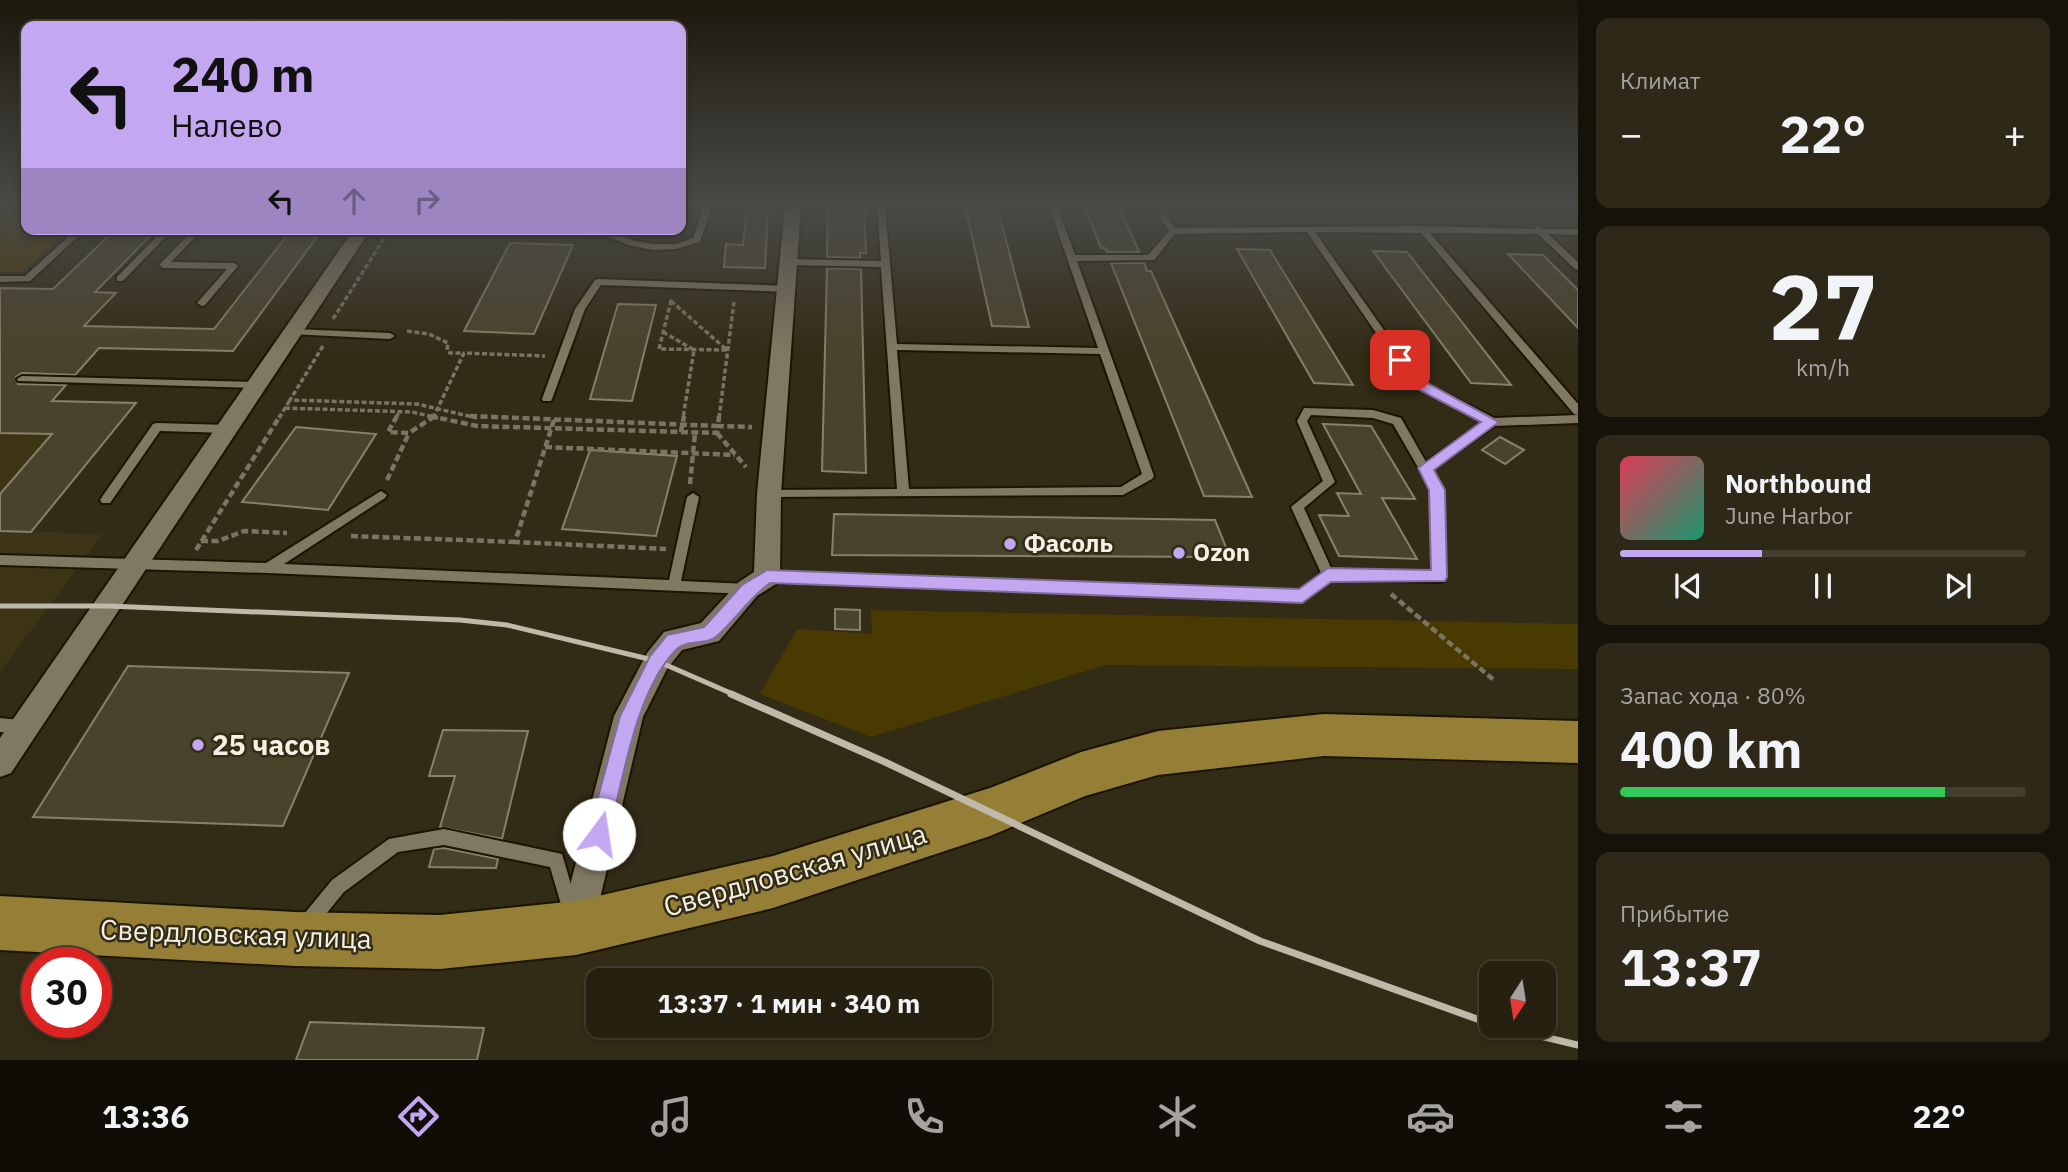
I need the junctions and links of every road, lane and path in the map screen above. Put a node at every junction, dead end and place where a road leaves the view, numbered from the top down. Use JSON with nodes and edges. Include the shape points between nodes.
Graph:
{"nodes":[{"id":1,"x":53,"y":255,"type":"edge"},
{"id":2,"x":143,"y":255,"type":"edge"},
{"id":3,"x":173,"y":255,"type":"edge"},
{"id":4,"x":345,"y":255,"type":"edge"},
{"id":5,"x":373,"y":255,"type":"edge"},
{"id":6,"x":790,"y":255,"type":"edge"},
{"id":7,"x":884,"y":255,"type":"edge"},
{"id":8,"x":1153,"y":255,"type":"edge"},
{"id":9,"x":1327,"y":255,"type":"edge"},
{"id":10,"x":1445,"y":255,"type":"edge"},
{"id":11,"x":1072,"y":258,"type":"joint"},
{"id":12,"x":790,"y":262,"type":"junction"},
{"id":13,"x":884,"y":264,"type":"junction"},
{"id":14,"x":0,"y":279,"type":"edge"},
{"id":15,"x":120,"y":279,"type":"dead end"},
{"id":16,"x":735,"y":287,"type":"junction"},
{"id":17,"x":788,"y":289,"type":"junction"},
{"id":18,"x":202,"y":303,"type":"dead end"},
{"id":19,"x":294,"y":332,"type":"junction"},
{"id":20,"x":663,"y":332,"type":"junction"},
{"id":21,"x":324,"y":333,"type":"junction"},
{"id":22,"x":390,"y":336,"type":"joint"},
{"id":23,"x":891,"y":347,"type":"junction"},
{"id":24,"x":694,"y":350,"type":"junction"},
{"id":25,"x":727,"y":350,"type":"junction"},
{"id":26,"x":1104,"y":351,"type":"junction"},
{"id":27,"x":464,"y":353,"type":"junction"},
{"id":28,"x":555,"y":356,"type":"dead end"},
{"id":29,"x":22,"y":379,"type":"dead end"},
{"id":30,"x":259,"y":385,"type":"junction"},
{"id":31,"x":547,"y":399,"type":"dead end"},
{"id":32,"x":290,"y":400,"type":"junction"},
{"id":33,"x":285,"y":408,"type":"junction"},
{"id":34,"x":438,"y":408,"type":"junction"},
{"id":35,"x":1578,"y":411,"type":"edge"},
{"id":36,"x":399,"y":412,"type":"junction"},
{"id":37,"x":434,"y":417,"type":"junction"},
{"id":38,"x":1578,"y":419,"type":"edge"},
{"id":39,"x":554,"y":420,"type":"junction"},
{"id":40,"x":1492,"y":422,"type":"junction"},
{"id":41,"x":682,"y":425,"type":"junction"},
{"id":42,"x":718,"y":426,"type":"junction"},
{"id":43,"x":551,"y":428,"type":"junction"},
{"id":44,"x":775,"y":428,"type":"junction"},
{"id":45,"x":228,"y":429,"type":"junction"},
{"id":46,"x":681,"y":432,"type":"junction"},
{"id":47,"x":408,"y":433,"type":"junction"},
{"id":48,"x":695,"y":433,"type":"junction"},
{"id":49,"x":716,"y":433,"type":"junction"},
{"id":50,"x":545,"y":447,"type":"junction"},
{"id":51,"x":692,"y":454,"type":"junction"},
{"id":52,"x":735,"y":455,"type":"junction"},
{"id":53,"x":1426,"y":468,"type":"junction"},
{"id":54,"x":903,"y":491,"type":"junction"},
{"id":55,"x":769,"y":494,"type":"junction"},
{"id":56,"x":381,"y":495,"type":"joint"},
{"id":57,"x":693,"y":497,"type":"joint"},
{"id":58,"x":106,"y":500,"type":"dead end"},
{"id":59,"x":320,"y":535,"type":"junction"},
{"id":60,"x":201,"y":541,"type":"junction"},
{"id":61,"x":515,"y":542,"type":"junction"},
{"id":62,"x":683,"y":550,"type":"junction"},
{"id":63,"x":0,"y":560,"type":"edge"},
{"id":64,"x":134,"y":564,"type":"junction"},
{"id":65,"x":186,"y":565,"type":"junction"},
{"id":66,"x":268,"y":568,"type":"junction"},
{"id":67,"x":1328,"y":575,"type":"junction"},
{"id":68,"x":1371,"y":578,"type":"junction"},
{"id":69,"x":758,"y":583,"type":"junction"},
{"id":70,"x":674,"y":585,"type":"junction"},
{"id":71,"x":1495,"y":681,"type":"dead end"},
{"id":72,"x":0,"y":725,"type":"edge"},
{"id":73,"x":25,"y":726,"type":"junction"},
{"id":74,"x":1571,"y":745,"type":"edge"},
{"id":75,"x":0,"y":763,"type":"edge"},
{"id":76,"x":0,"y":923,"type":"edge"},
{"id":77,"x":576,"y":928,"type":"junction"},
{"id":78,"x":295,"y":939,"type":"junction"}],
"edges":[{"from":1,"to":14,"type":"lane","via":[[27,279]]},
{"from":2,"to":15,"type":"lane"},
{"from":3,"to":18,"type":"lane","via":[[163,265],[234,266]]},
{"from":4,"to":19,"type":"street"},
{"from":5,"to":21,"type":"path"},
{"from":6,"to":12,"type":"street"},
{"from":7,"to":13,"type":"lane"},
{"from":8,"to":11,"type":"lane"},
{"from":9,"to":40,"type":"lane","via":[[1415,382]]},
{"from":10,"to":35,"type":"lane"},
{"from":11,"to":26,"type":"lane"},
{"from":12,"to":13,"type":"lane"},
{"from":12,"to":17,"type":"street"},
{"from":13,"to":23,"type":"lane"},
{"from":16,"to":17,"type":"lane"},
{"from":16,"to":25,"type":"path"},
{"from":16,"to":31,"type":"lane","via":[[598,282],[580,309]]},
{"from":17,"to":44,"type":"street"},
{"from":19,"to":21,"type":"lane"},
{"from":19,"to":30,"type":"street"},
{"from":20,"to":24,"type":"path"},
{"from":20,"to":24,"type":"path","via":[[659,349]]},
{"from":20,"to":25,"type":"path","via":[[671,301]]},
{"from":21,"to":22,"type":"lane"},
{"from":21,"to":32,"type":"path","via":[[322,350]]},
{"from":22,"to":27,"type":"path","via":[[407,331],[429,334],[449,343],[450,353]]},
{"from":23,"to":26,"type":"lane"},
{"from":23,"to":54,"type":"lane"},
{"from":24,"to":25,"type":"path"},
{"from":24,"to":41,"type":"path"},
{"from":25,"to":42,"type":"path"},
{"from":26,"to":54,"type":"lane","via":[[1148,476],[1123,491]]},
{"from":27,"to":28,"type":"path"},
{"from":27,"to":34,"type":"path"},
{"from":29,"to":30,"type":"lane"},
{"from":30,"to":45,"type":"street"},
{"from":32,"to":33,"type":"path"},
{"from":32,"to":34,"type":"path"},
{"from":33,"to":36,"type":"path"},
{"from":33,"to":60,"type":"path"},
{"from":34,"to":37,"type":"path"},
{"from":34,"to":39,"type":"path","via":[[480,418]]},
{"from":36,"to":37,"type":"path"},
{"from":36,"to":47,"type":"path","via":[[388,432]]},
{"from":37,"to":43,"type":"path","via":[[477,426]]},
{"from":37,"to":47,"type":"path"},
{"from":38,"to":40,"type":"lane"},
{"from":39,"to":41,"type":"path"},
{"from":39,"to":43,"type":"path"},
{"from":40,"to":53,"type":"lane"},
{"from":41,"to":42,"type":"path"},
{"from":41,"to":46,"type":"path"},
{"from":42,"to":44,"type":"path"},
{"from":42,"to":49,"type":"path"},
{"from":43,"to":46,"type":"path"},
{"from":43,"to":50,"type":"path"},
{"from":44,"to":55,"type":"street"},
{"from":45,"to":58,"type":"lane","via":[[157,427]]},
{"from":45,"to":64,"type":"street"},
{"from":46,"to":48,"type":"path"},
{"from":47,"to":56,"type":"path"},
{"from":48,"to":49,"type":"path"},
{"from":48,"to":51,"type":"path"},
{"from":49,"to":52,"type":"path"},
{"from":50,"to":51,"type":"path"},
{"from":50,"to":61,"type":"path"},
{"from":51,"to":52,"type":"path"},
{"from":51,"to":57,"type":"path","via":[[689,478]]},
{"from":52,"to":55,"type":"path"},
{"from":53,"to":67,"type":"lane","via":[[1397,421],[1373,414],[1308,411],[1302,421],[1329,482],[1297,507]]},
{"from":53,"to":68,"type":"lane","via":[[1437,490],[1439,577]]},
{"from":54,"to":55,"type":"lane"},
{"from":55,"to":69,"type":"street"},
{"from":56,"to":59,"type":"lane"},
{"from":57,"to":62,"type":"lane"},
{"from":59,"to":60,"type":"path","via":[[244,531],[218,541]]},
{"from":59,"to":61,"type":"path"},
{"from":59,"to":66,"type":"lane"},
{"from":60,"to":65,"type":"path"},
{"from":61,"to":62,"type":"path"},
{"from":62,"to":70,"type":"lane"},
{"from":63,"to":64,"type":"lane"},
{"from":64,"to":65,"type":"lane"},
{"from":64,"to":73,"type":"street"},
{"from":65,"to":66,"type":"lane"},
{"from":66,"to":70,"type":"lane"},
{"from":67,"to":68,"type":"lane"},
{"from":67,"to":69,"type":"lane","via":[[1302,596]]},
{"from":68,"to":71,"type":"path"},
{"from":69,"to":70,"type":"lane"},
{"from":69,"to":77,"type":"street","via":[[709,633],[674,640],[657,662],[629,716]]},
{"from":72,"to":73,"type":"lane"},
{"from":73,"to":75,"type":"street"},
{"from":74,"to":77,"type":"highway","name":"Свердловская улица","via":[[1324,735],[1158,753],[1081,775],[990,813],[773,882]]},
{"from":76,"to":78,"type":"highway","name":"Свердловская улица"},
{"from":77,"to":78,"type":"highway","name":"Свердловская улица","via":[[440,942]]},
{"from":77,"to":78,"type":"lane","via":[[556,860],[444,837],[395,845],[338,886]]}]}
